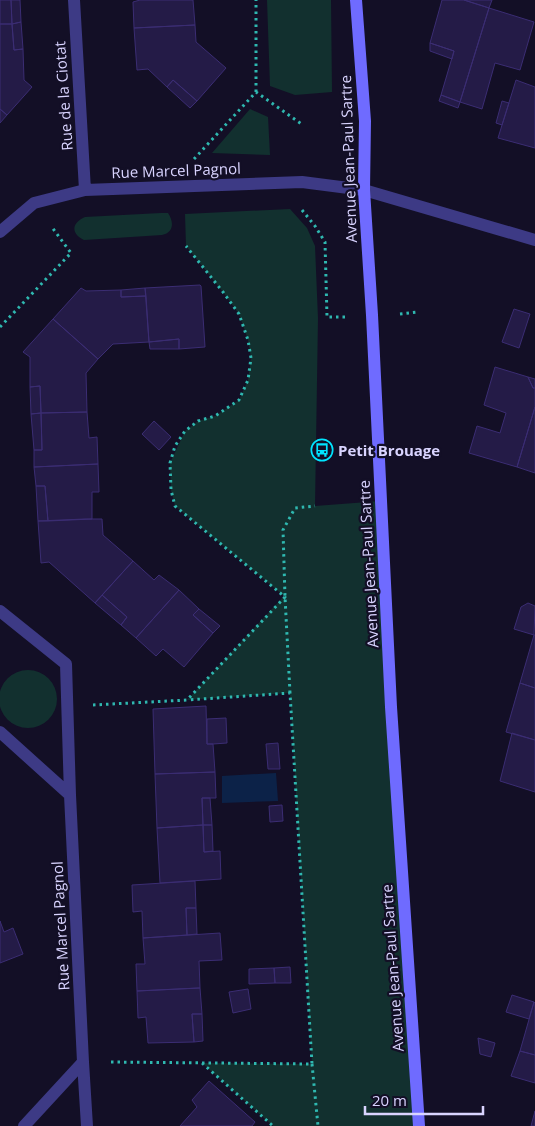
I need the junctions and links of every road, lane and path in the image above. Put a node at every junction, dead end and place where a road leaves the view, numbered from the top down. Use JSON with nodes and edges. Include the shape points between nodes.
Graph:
{"nodes":[{"id":1,"x":74,"y":0,"type":"edge"},
{"id":2,"x":256,"y":0,"type":"edge"},
{"id":3,"x":356,"y":0,"type":"edge"},
{"id":4,"x":256,"y":92,"type":"junction"},
{"id":5,"x":303,"y":125,"type":"dead end"},
{"id":6,"x":169,"y":186,"type":"junction"},
{"id":7,"x":85,"y":190,"type":"junction"},
{"id":8,"x":364,"y":190,"type":"junction"},
{"id":9,"x":302,"y":211,"type":"dead end"},
{"id":10,"x":0,"y":232,"type":"edge"},
{"id":11,"x":535,"y":240,"type":"edge"},
{"id":12,"x":186,"y":246,"type":"dead end"},
{"id":13,"x":71,"y":253,"type":"dead end"},
{"id":14,"x":336,"y":317,"type":"dead end"},
{"id":15,"x":0,"y":327,"type":"edge"},
{"id":16,"x":315,"y":506,"type":"dead end"},
{"id":17,"x":285,"y":596,"type":"junction"},
{"id":18,"x":0,"y":611,"type":"edge"},
{"id":19,"x":290,"y":693,"type":"junction"},
{"id":20,"x":187,"y":700,"type":"junction"},
{"id":21,"x":68,"y":706,"type":"junction"},
{"id":22,"x":0,"y":732,"type":"edge"},
{"id":23,"x":70,"y":795,"type":"junction"},
{"id":24,"x":83,"y":1062,"type":"junction"},
{"id":25,"x":202,"y":1063,"type":"junction"},
{"id":26,"x":312,"y":1064,"type":"junction"},
{"id":27,"x":24,"y":1126,"type":"edge"},
{"id":28,"x":87,"y":1126,"type":"edge"},
{"id":29,"x":273,"y":1126,"type":"edge"},
{"id":30,"x":318,"y":1126,"type":"edge"},
{"id":31,"x":419,"y":1126,"type":"edge"}],
"edges":[{"from":1,"to":7,"type":"street","name":"Rue de la Ciotat"},
{"from":2,"to":4,"type":"path"},
{"from":3,"to":8,"type":"main road","name":"Avenue Jean-Paul Sartre","via":[[364,121]]},
{"from":4,"to":5,"type":"path"},
{"from":4,"to":6,"type":"path"},
{"from":6,"to":7,"type":"street","name":"Rue Marcel Pagnol"},
{"from":6,"to":8,"type":"street","name":"Rue Marcel Pagnol","via":[[302,182]]},
{"from":7,"to":10,"type":"street","name":"Rue Marcel Pagnol","via":[[34,203]]},
{"from":8,"to":11,"type":"street","name":"Rue Marcel Pagnol"},
{"from":8,"to":31,"type":"main road","name":"Avenue Jean-Paul Sartre","via":[[391,707]]},
{"from":9,"to":14,"type":"path","via":[[324,242],[327,318]]},
{"from":12,"to":17,"type":"path","via":[[239,314],[251,358],[248,380],[239,400],[215,416],[198,421],[185,431],[175,446],[170,464],[175,506]]},
{"from":13,"to":15,"type":"path"},
{"from":16,"to":17,"type":"path","via":[[296,508],[283,530]]},
{"from":17,"to":19,"type":"path"},
{"from":17,"to":20,"type":"path"},
{"from":18,"to":21,"type":"street","name":"Rue Marcel Pagnol","via":[[66,664]]},
{"from":19,"to":20,"type":"path"},
{"from":19,"to":26,"type":"path"},
{"from":20,"to":21,"type":"path"},
{"from":21,"to":23,"type":"street","name":"Rue Marcel Pagnol"},
{"from":22,"to":23,"type":"street"},
{"from":23,"to":24,"type":"street","name":"Rue Marcel Pagnol"},
{"from":24,"to":25,"type":"path"},
{"from":24,"to":27,"type":"street"},
{"from":24,"to":28,"type":"street","name":"Rue Marcel Pagnol"},
{"from":25,"to":26,"type":"path"},
{"from":25,"to":29,"type":"path"},
{"from":26,"to":30,"type":"path"}]}
